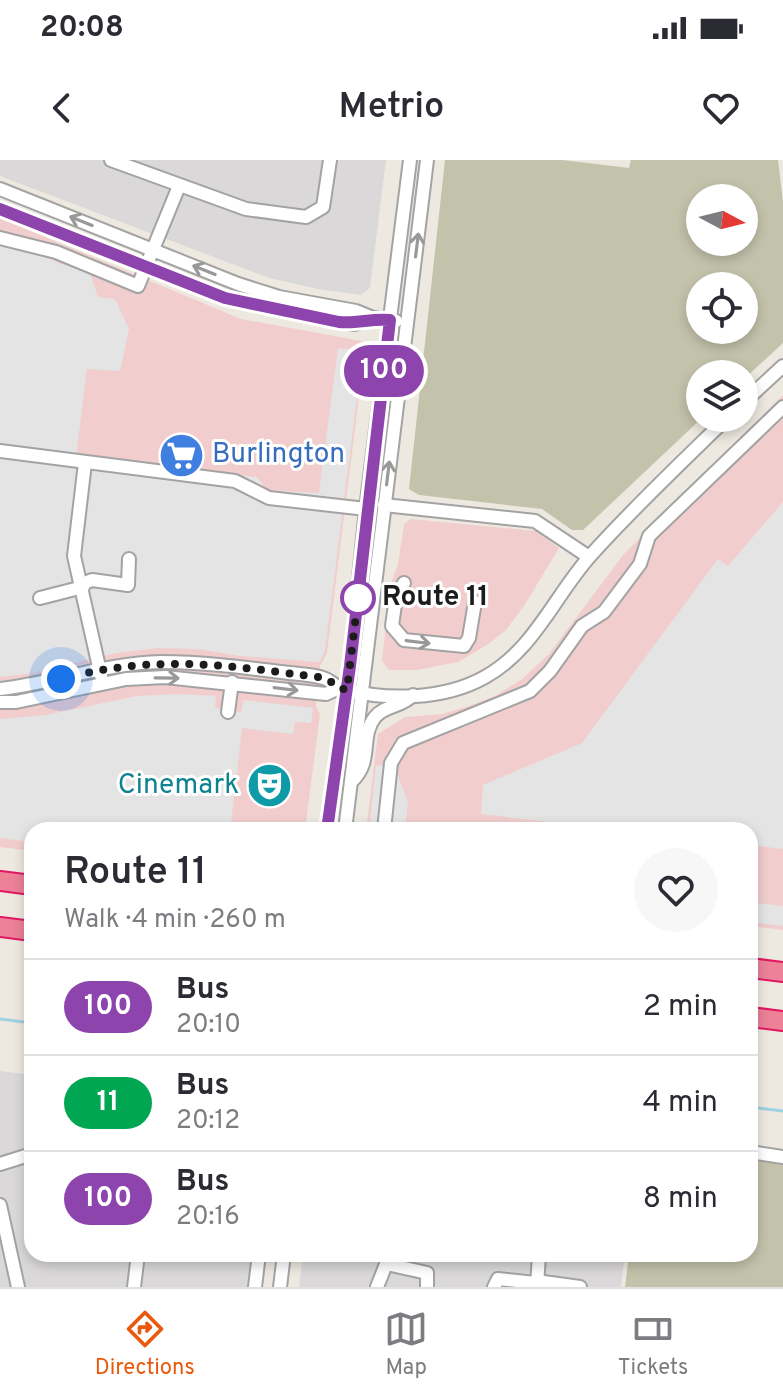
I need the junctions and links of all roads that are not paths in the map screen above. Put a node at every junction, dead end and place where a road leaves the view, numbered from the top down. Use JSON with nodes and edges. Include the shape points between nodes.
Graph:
{"nodes":[{"id":1,"x":111,"y":160,"type":"edge"},
{"id":2,"x":330,"y":160,"type":"edge"},
{"id":3,"x":410,"y":160,"type":"edge"},
{"id":4,"x":427,"y":160,"type":"edge"},
{"id":5,"x":179,"y":186,"type":"junction"},
{"id":6,"x":0,"y":189,"type":"edge"},
{"id":7,"x":0,"y":209,"type":"edge"},
{"id":8,"x":0,"y":238,"type":"edge"},
{"id":9,"x":153,"y":250,"type":"junction"},
{"id":10,"x":146,"y":267,"type":"junction"},
{"id":11,"x":373,"y":318,"type":"junction"},
{"id":12,"x":390,"y":320,"type":"junction"},
{"id":13,"x":407,"y":322,"type":"junction"},
{"id":14,"x":783,"y":366,"type":"edge"},
{"id":15,"x":758,"y":389,"type":"edge"},
{"id":16,"x":783,"y":407,"type":"edge"},
{"id":17,"x":713,"y":432,"type":"edge"},
{"id":18,"x":0,"y":451,"type":"edge"},
{"id":19,"x":85,"y":463,"type":"junction"},
{"id":20,"x":384,"y":505,"type":"junction"},
{"id":21,"x":366,"y":509,"type":"junction"},
{"id":22,"x":589,"y":557,"type":"junction"},
{"id":23,"x":129,"y":559,"type":"dead end"},
{"id":24,"x":404,"y":583,"type":"dead end"},
{"id":25,"x":82,"y":585,"type":"junction"},
{"id":26,"x":40,"y":598,"type":"dead end"},
{"id":27,"x":475,"y":602,"type":"dead end"},
{"id":28,"x":100,"y":668,"type":"junction"},
{"id":29,"x":232,"y":682,"type":"junction"},
{"id":30,"x":102,"y":683,"type":"junction"},
{"id":31,"x":343,"y":689,"type":"junction"},
{"id":32,"x":0,"y":691,"type":"edge"},
{"id":33,"x":362,"y":692,"type":"junction"},
{"id":34,"x":413,"y":695,"type":"junction"},
{"id":35,"x":0,"y":702,"type":"edge"},
{"id":36,"x":228,"y":712,"type":"dead end"},
{"id":37,"x":351,"y":782,"type":"junction"},
{"id":38,"x":328,"y":822,"type":"edge"},
{"id":39,"x":346,"y":822,"type":"edge"},
{"id":40,"x":385,"y":822,"type":"edge"},
{"id":41,"x":0,"y":881,"type":"edge"},
{"id":42,"x":24,"y":884,"type":"edge"},
{"id":43,"x":0,"y":927,"type":"edge"},
{"id":44,"x":24,"y":930,"type":"edge"},
{"id":45,"x":758,"y":969,"type":"edge"},
{"id":46,"x":783,"y":972,"type":"edge"},
{"id":47,"x":758,"y":1018,"type":"edge"},
{"id":48,"x":783,"y":1021,"type":"edge"},
{"id":49,"x":758,"y":1153,"type":"edge"},
{"id":50,"x":24,"y":1156,"type":"edge"},
{"id":51,"x":783,"y":1157,"type":"edge"},
{"id":52,"x":0,"y":1164,"type":"edge"},
{"id":53,"x":0,"y":1205,"type":"edge"},
{"id":54,"x":137,"y":1262,"type":"edge"},
{"id":55,"x":258,"y":1262,"type":"edge"},
{"id":56,"x":283,"y":1262,"type":"edge"},
{"id":57,"x":387,"y":1262,"type":"edge"},
{"id":58,"x":396,"y":1262,"type":"edge"},
{"id":59,"x":538,"y":1262,"type":"edge"},
{"id":60,"x":536,"y":1284,"type":"edge"},
{"id":61,"x":18,"y":1287,"type":"edge"},
{"id":62,"x":134,"y":1287,"type":"edge"},
{"id":63,"x":255,"y":1287,"type":"edge"},
{"id":64,"x":280,"y":1287,"type":"edge"},
{"id":65,"x":377,"y":1287,"type":"edge"},
{"id":66,"x":427,"y":1287,"type":"edge"},
{"id":67,"x":494,"y":1287,"type":"edge"},
{"id":68,"x":580,"y":1287,"type":"edge"}],
"edges":[{"from":1,"to":5,"type":"street"},
{"from":2,"to":5,"type":"street","via":[[323,207],[306,217],[246,209]]},
{"from":3,"to":12,"type":"street"},
{"from":13,"to":4,"type":"street","one_way":true},
{"from":5,"to":9,"type":"street"},
{"from":9,"to":6,"type":"street","one_way":true},
{"from":7,"to":10,"type":"street"},
{"from":8,"to":10,"type":"street","via":[[60,253],[138,286]]},
{"from":9,"to":10,"type":"street"},
{"from":11,"to":9,"type":"street","one_way":true,"via":[[255,290]]},
{"from":10,"to":11,"type":"street","via":[[225,298],[275,310],[355,324]]},
{"from":11,"to":12,"type":"street"},
{"from":12,"to":13,"type":"street"},
{"from":12,"to":21,"type":"street"},
{"from":20,"to":13,"type":"street","one_way":true},
{"from":14,"to":15,"type":"street"},
{"from":16,"to":40,"type":"street","via":[[649,536],[640,564],[604,612],[582,626],[530,691],[403,743],[391,763]]},
{"from":17,"to":22,"type":"street"},
{"from":18,"to":19,"type":"street"},
{"from":19,"to":21,"type":"street","via":[[235,481],[269,498]]},
{"from":19,"to":25,"type":"street","via":[[74,556]]},
{"from":20,"to":22,"type":"street","via":[[535,521]]},
{"from":20,"to":33,"type":"street"},
{"from":21,"to":31,"type":"street"},
{"from":22,"to":34,"type":"street","via":[[510,661],[453,691]]},
{"from":23,"to":25,"type":"street","via":[[128,585],[92,580]]},
{"from":24,"to":27,"type":"street","one_way":true,"via":[[392,626],[404,640],[464,646]]},
{"from":25,"to":26,"type":"street"},
{"from":25,"to":28,"type":"street"},
{"from":28,"to":30,"type":"street"},
{"from":28,"to":31,"type":"street","via":[[158,662],[233,666],[326,678]]},
{"from":28,"to":32,"type":"street"},
{"from":30,"to":29,"type":"street","one_way":true,"via":[[165,677]]},
{"from":29,"to":31,"type":"street","one_way":true,"via":[[326,694]]},
{"from":29,"to":36,"type":"street"},
{"from":30,"to":35,"type":"street"},
{"from":31,"to":33,"type":"street"},
{"from":31,"to":38,"type":"street"},
{"from":33,"to":34,"type":"street"},
{"from":33,"to":37,"type":"street"},
{"from":34,"to":37,"type":"street","via":[[374,718],[361,773]]},
{"from":37,"to":39,"type":"street"},
{"from":41,"to":42,"type":"highway"},
{"from":43,"to":44,"type":"highway"},
{"from":45,"to":46,"type":"highway"},
{"from":47,"to":48,"type":"highway"},
{"from":49,"to":51,"type":"street"},
{"from":50,"to":52,"type":"street"},
{"from":53,"to":61,"type":"street"},
{"from":54,"to":62,"type":"street"},
{"from":55,"to":63,"type":"street"},
{"from":56,"to":64,"type":"street"},
{"from":57,"to":65,"type":"street"},
{"from":58,"to":66,"type":"street","via":[[427,1273]]},
{"from":59,"to":60,"type":"street"},
{"from":60,"to":67,"type":"street","via":[[498,1279]]},
{"from":60,"to":68,"type":"street"}]}
